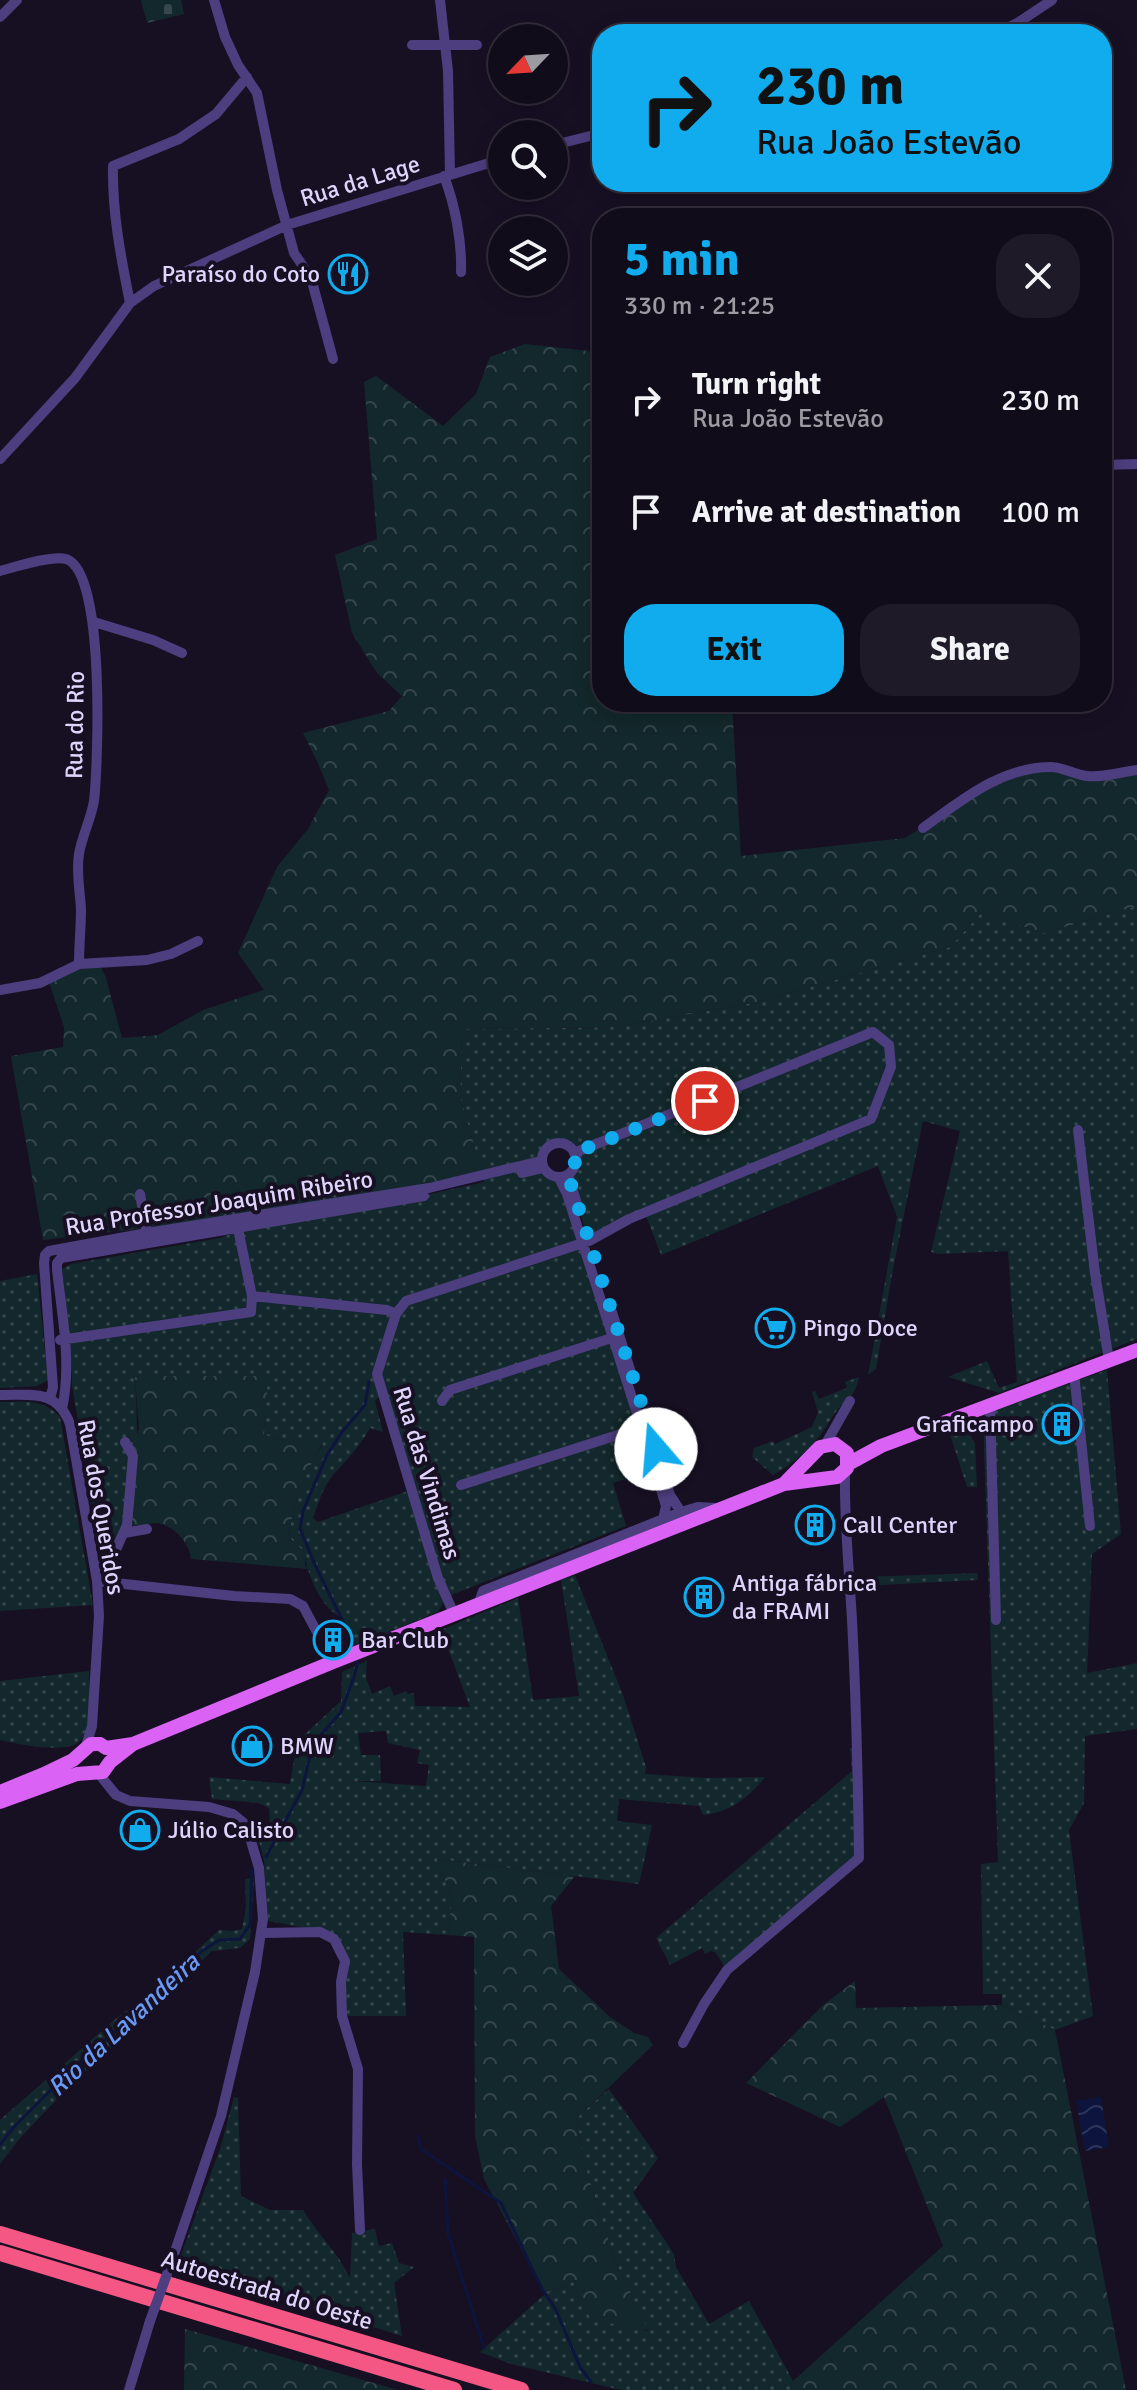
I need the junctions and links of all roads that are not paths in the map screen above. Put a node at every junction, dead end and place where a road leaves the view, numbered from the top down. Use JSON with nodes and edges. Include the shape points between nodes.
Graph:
{"nodes":[{"id":1,"x":17,"y":0,"type":"edge"},
{"id":2,"x":214,"y":0,"type":"edge"},
{"id":3,"x":440,"y":0,"type":"edge"},
{"id":4,"x":1052,"y":0,"type":"edge"},
{"id":5,"x":0,"y":17,"type":"edge"},
{"id":6,"x":1015,"y":24,"type":"edge"},
{"id":7,"x":446,"y":44,"type":"junction"},
{"id":8,"x":412,"y":45,"type":"dead end"},
{"id":9,"x":477,"y":45,"type":"dead end"},
{"id":10,"x":247,"y":77,"type":"junction"},
{"id":11,"x":592,"y":136,"type":"edge"},
{"id":12,"x":568,"y":142,"type":"edge"},
{"id":13,"x":488,"y":163,"type":"edge"},
{"id":14,"x":447,"y":175,"type":"junction"},
{"id":15,"x":287,"y":225,"type":"junction"},
{"id":16,"x":461,"y":272,"type":"dead end"},
{"id":17,"x":130,"y":303,"type":"junction"},
{"id":18,"x":333,"y":359,"type":"dead end"},
{"id":19,"x":0,"y":459,"type":"edge"},
{"id":20,"x":1137,"y":464,"type":"edge"},
{"id":21,"x":1112,"y":465,"type":"edge"},
{"id":22,"x":0,"y":571,"type":"edge"},
{"id":23,"x":94,"y":622,"type":"junction"},
{"id":24,"x":182,"y":653,"type":"dead end"},
{"id":25,"x":1137,"y":770,"type":"edge"},
{"id":26,"x":923,"y":828,"type":"dead end"},
{"id":27,"x":198,"y":941,"type":"dead end"},
{"id":28,"x":79,"y":964,"type":"junction"},
{"id":29,"x":0,"y":990,"type":"edge"},
{"id":30,"x":1078,"y":1130,"type":"dead end"},
{"id":31,"x":574,"y":1153,"type":"junction"},
{"id":32,"x":542,"y":1164,"type":"junction"},
{"id":33,"x":564,"y":1176,"type":"junction"},
{"id":34,"x":140,"y":1194,"type":"dead end"},
{"id":35,"x":238,"y":1229,"type":"junction"},
{"id":36,"x":147,"y":1233,"type":"junction"},
{"id":37,"x":586,"y":1242,"type":"junction"},
{"id":38,"x":252,"y":1296,"type":"junction"},
{"id":39,"x":396,"y":1314,"type":"junction"},
{"id":40,"x":62,"y":1315,"type":"junction"},
{"id":41,"x":48,"y":1316,"type":"junction"},
{"id":42,"x":616,"y":1337,"type":"junction"},
{"id":43,"x":65,"y":1340,"type":"junction"},
{"id":44,"x":50,"y":1341,"type":"junction"},
{"id":45,"x":1137,"y":1350,"type":"edge"},
{"id":46,"x":1109,"y":1360,"type":"junction"},
{"id":47,"x":1074,"y":1373,"type":"junction"},
{"id":48,"x":0,"y":1395,"type":"edge"},
{"id":49,"x":50,"y":1399,"type":"junction"},
{"id":50,"x":442,"y":1401,"type":"dead end"},
{"id":51,"x":850,"y":1401,"type":"dead end"},
{"id":52,"x":990,"y":1405,"type":"junction"},
{"id":53,"x":62,"y":1409,"type":"junction"},
{"id":54,"x":645,"y":1426,"type":"junction"},
{"id":55,"x":125,"y":1442,"type":"dead end"},
{"id":56,"x":881,"y":1446,"type":"junction"},
{"id":57,"x":831,"y":1448,"type":"junction"},
{"id":58,"x":838,"y":1472,"type":"junction"},
{"id":59,"x":784,"y":1484,"type":"junction"},
{"id":60,"x":461,"y":1485,"type":"dead end"},
{"id":61,"x":723,"y":1508,"type":"junction"},
{"id":62,"x":681,"y":1512,"type":"junction"},
{"id":63,"x":663,"y":1519,"type":"junction"},
{"id":64,"x":1090,"y":1526,"type":"dead end"},
{"id":65,"x":147,"y":1529,"type":"dead end"},
{"id":66,"x":124,"y":1533,"type":"junction"},
{"id":67,"x":95,"y":1569,"type":"junction"},
{"id":68,"x":97,"y":1581,"type":"junction"},
{"id":69,"x":478,"y":1605,"type":"junction"},
{"id":70,"x":454,"y":1614,"type":"junction"},
{"id":71,"x":996,"y":1620,"type":"dead end"},
{"id":72,"x":333,"y":1662,"type":"junction"},
{"id":73,"x":97,"y":1759,"type":"junction"},
{"id":74,"x":18,"y":1790,"type":"junction"},
{"id":75,"x":0,"y":1792,"type":"edge"},
{"id":76,"x":0,"y":1802,"type":"edge"},
{"id":77,"x":262,"y":1933,"type":"junction"},
{"id":78,"x":683,"y":2043,"type":"dead end"},
{"id":79,"x":360,"y":2230,"type":"dead end"},
{"id":80,"x":0,"y":2234,"type":"edge"},
{"id":81,"x":0,"y":2253,"type":"edge"},
{"id":82,"x":129,"y":2390,"type":"edge"},
{"id":83,"x":454,"y":2390,"type":"edge"},
{"id":84,"x":521,"y":2390,"type":"edge"}],
"edges":[{"from":1,"to":5,"type":"street"},
{"from":2,"to":10,"type":"street","name":"Rua da Lage","via":[[225,37]]},
{"from":3,"to":7,"type":"street"},
{"from":4,"to":6,"type":"street"},
{"from":7,"to":8,"type":"street"},
{"from":7,"to":9,"type":"street"},
{"from":7,"to":14,"type":"street"},
{"from":10,"to":15,"type":"street","name":"Rua da Lage","via":[[257,93]]},
{"from":10,"to":17,"type":"street","via":[[216,114],[179,139],[113,166],[119,248]]},
{"from":11,"to":12,"type":"street"},
{"from":13,"to":14,"type":"street","name":"Rua da Lage"},
{"from":14,"to":15,"type":"street","name":"Rua da Lage"},
{"from":14,"to":16,"type":"street"},
{"from":15,"to":17,"type":"street","via":[[154,286]]},
{"from":15,"to":18,"type":"street","via":[[294,253],[311,278]]},
{"from":17,"to":19,"type":"street","via":[[75,378]]},
{"from":20,"to":21,"type":"street"},
{"from":22,"to":23,"type":"street","name":"Rua do Rio","via":[[66,559],[75,565]]},
{"from":23,"to":24,"type":"street"},
{"from":23,"to":28,"type":"street","name":"Rua do Rio","via":[[96,768],[79,855]]},
{"from":25,"to":26,"type":"street","via":[[1090,777],[1056,767],[1032,768],[986,784]]},
{"from":27,"to":28,"type":"street","via":[[147,960]]},
{"from":28,"to":29,"type":"street","via":[[40,983]]},
{"from":30,"to":46,"type":"street"},
{"from":31,"to":32,"type":"street","via":[[556,1143],[545,1149]]},
{"from":31,"to":33,"type":"street","via":[[575,1165]]},
{"from":31,"to":37,"type":"street","via":[[873,1032],[889,1045],[891,1067],[871,1119],[629,1219]]},
{"from":32,"to":33,"type":"street","via":[[548,1174]]},
{"from":32,"to":35,"type":"street","name":"Rua Professor Joaquim Ribeiro","via":[[398,1201]]},
{"from":32,"to":36,"type":"street","name":"Rua Professor Joaquim Ribeiro","via":[[421,1190]]},
{"from":33,"to":37,"type":"street"},
{"from":34,"to":36,"type":"street"},
{"from":35,"to":38,"type":"street"},
{"from":35,"to":40,"type":"street","name":"Rua Professor Joaquim Ribeiro","via":[[61,1258],[57,1270]]},
{"from":36,"to":41,"type":"street","name":"Rua Professor Joaquim Ribeiro","via":[[49,1251],[44,1263]]},
{"from":37,"to":39,"type":"street","via":[[406,1301]]},
{"from":37,"to":42,"type":"street"},
{"from":38,"to":39,"type":"street"},
{"from":38,"to":43,"type":"street","via":[[251,1312]]},
{"from":39,"to":70,"type":"street","name":"Rua das Vindimas","via":[[377,1374]]},
{"from":40,"to":41,"type":"street"},
{"from":40,"to":43,"type":"street","name":"Rua Professor Joaquim Ribeiro"},
{"from":41,"to":44,"type":"street","name":"Rua Professor Joaquim Ribeiro"},
{"from":42,"to":50,"type":"street","via":[[450,1390]]},
{"from":42,"to":54,"type":"street"},
{"from":43,"to":44,"type":"street"},
{"from":43,"to":53,"type":"street","name":"Rua Professor Joaquim Ribeiro","via":[[67,1390]]},
{"from":44,"to":49,"type":"street","name":"Rua Professor Joaquim Ribeiro"},
{"from":45,"to":46,"type":"main road"},
{"from":46,"to":47,"type":"main road"},
{"from":47,"to":52,"type":"main road"},
{"from":47,"to":64,"type":"street"},
{"from":48,"to":49,"type":"street","name":"Rua dos Queridos"},
{"from":49,"to":53,"type":"street","name":"Rua dos Queridos"},
{"from":51,"to":57,"type":"street"},
{"from":52,"to":56,"type":"main road"},
{"from":52,"to":71,"type":"street"},
{"from":53,"to":67,"type":"street","name":"Rua dos Queridos","via":[[70,1424]]},
{"from":54,"to":60,"type":"street"},
{"from":54,"to":62,"type":"street"},
{"from":54,"to":63,"type":"street","via":[[666,1506]]},
{"from":55,"to":66,"type":"street","via":[[133,1456]]},
{"from":56,"to":57,"type":"main road"},
{"from":56,"to":58,"type":"main road"},
{"from":57,"to":58,"type":"main road","via":[[847,1453]]},
{"from":57,"to":58,"type":"main road","via":[[815,1466]]},
{"from":57,"to":59,"type":"main road"},
{"from":58,"to":59,"type":"main road"},
{"from":58,"to":78,"type":"street","via":[[844,1496],[856,1699],[859,1858],[727,1970]]},
{"from":59,"to":61,"type":"main road"},
{"from":61,"to":62,"type":"street"},
{"from":61,"to":69,"type":"main road"},
{"from":62,"to":63,"type":"street"},
{"from":63,"to":69,"type":"street","via":[[483,1591]]},
{"from":65,"to":66,"type":"street"},
{"from":66,"to":67,"type":"street","via":[[110,1563]]},
{"from":67,"to":68,"type":"street","name":"Rua dos Queridos"},
{"from":68,"to":72,"type":"street","via":[[290,1599],[303,1606]]},
{"from":68,"to":73,"type":"street","name":"Rua dos Queridos","via":[[92,1726]]},
{"from":69,"to":70,"type":"main road"},
{"from":70,"to":72,"type":"main road"},
{"from":72,"to":73,"type":"main road"},
{"from":73,"to":74,"type":"main road"},
{"from":73,"to":77,"type":"street","name":"Rua dos Queridos","via":[[112,1791],[130,1801],[219,1809],[238,1818],[248,1831],[259,1868]]},
{"from":74,"to":75,"type":"main road"},
{"from":74,"to":76,"type":"main road"},
{"from":77,"to":79,"type":"street","via":[[320,1932],[334,1939],[345,1961],[342,2016],[358,2069]]},
{"from":77,"to":82,"type":"street","bridge":true,"via":[[221,2116]]},
{"from":80,"to":84,"type":"highway","name":"Autoestrada do Oeste"},
{"from":81,"to":83,"type":"highway","name":"Autoestrada do Oeste"}]}
